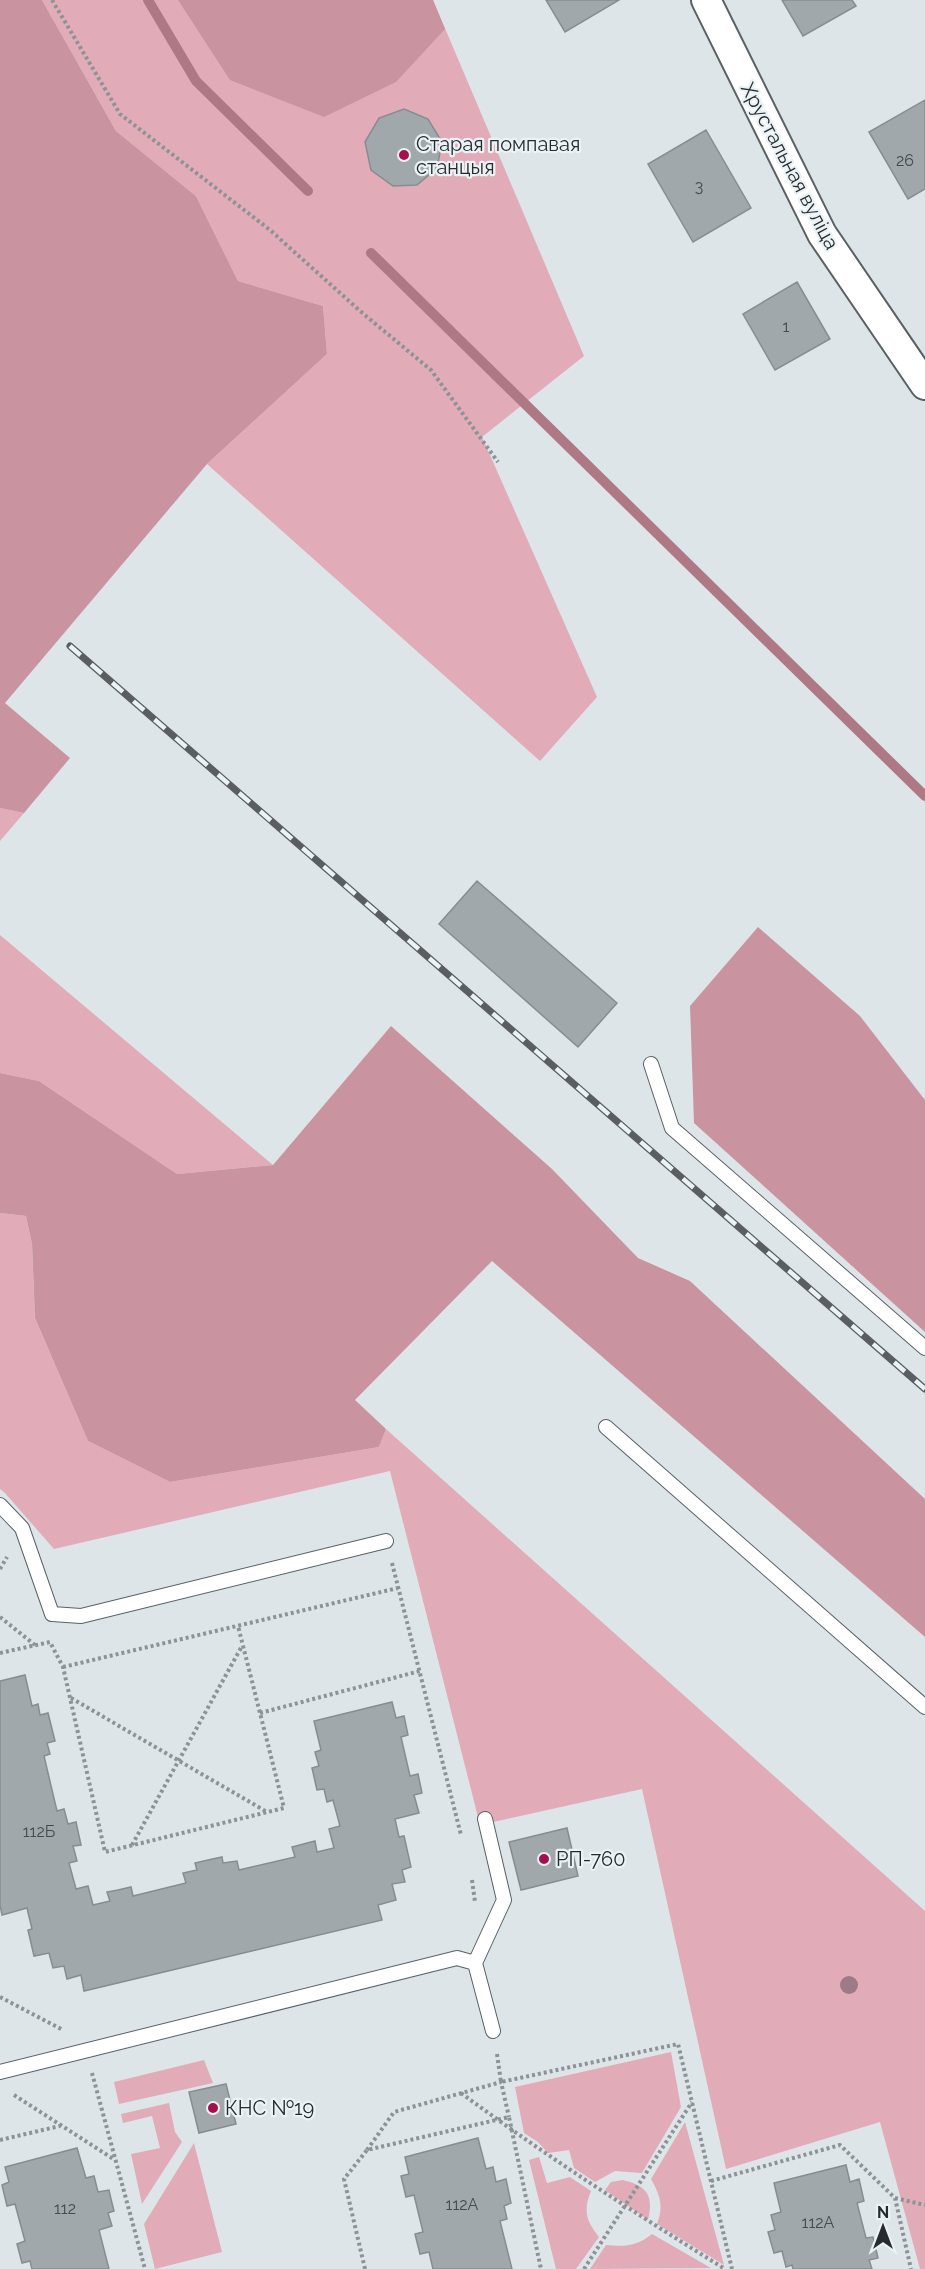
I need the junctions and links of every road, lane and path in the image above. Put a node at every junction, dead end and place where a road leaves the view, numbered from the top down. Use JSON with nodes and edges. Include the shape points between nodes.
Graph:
{"nodes":[{"id":1,"x":52,"y":0,"type":"edge"},
{"id":2,"x":706,"y":0,"type":"edge"},
{"id":3,"x":925,"y":385,"type":"edge"},
{"id":4,"x":498,"y":462,"type":"dead end"},
{"id":5,"x":651,"y":1064,"type":"dead end"},
{"id":6,"x":925,"y":1348,"type":"edge"},
{"id":7,"x":606,"y":1427,"type":"dead end"},
{"id":8,"x":0,"y":1505,"type":"edge"},
{"id":9,"x":386,"y":1541,"type":"joint"},
{"id":10,"x":398,"y":1588,"type":"junction"},
{"id":11,"x":0,"y":1617,"type":"edge"},
{"id":12,"x":238,"y":1626,"type":"junction"},
{"id":13,"x":36,"y":1645,"type":"junction"},
{"id":14,"x":243,"y":1645,"type":"junction"},
{"id":15,"x":0,"y":1653,"type":"edge"},
{"id":16,"x":63,"y":1667,"type":"junction"},
{"id":17,"x":420,"y":1671,"type":"junction"},
{"id":18,"x":70,"y":1698,"type":"junction"},
{"id":19,"x":925,"y":1707,"type":"edge"},
{"id":20,"x":260,"y":1713,"type":"junction"},
{"id":21,"x":179,"y":1761,"type":"junction"},
{"id":22,"x":267,"y":1812,"type":"junction"},
{"id":23,"x":484,"y":1819,"type":"dead end"},
{"id":24,"x":463,"y":1842,"type":"dead end"},
{"id":25,"x":132,"y":1845,"type":"junction"},
{"id":26,"x":471,"y":1876,"type":"dead end"},
{"id":27,"x":475,"y":1905,"type":"dead end"},
{"id":28,"x":476,"y":1963,"type":"junction"},
{"id":29,"x":0,"y":1996,"type":"edge"},
{"id":30,"x":493,"y":2031,"type":"joint"},
{"id":31,"x":86,"y":2049,"type":"junction"},
{"id":32,"x":0,"y":2072,"type":"edge"},
{"id":33,"x":501,"y":2082,"type":"junction"},
{"id":34,"x":461,"y":2093,"type":"junction"},
{"id":35,"x":14,"y":2095,"type":"dead end"},
{"id":36,"x":692,"y":2102,"type":"junction"},
{"id":37,"x":509,"y":2117,"type":"junction"},
{"id":38,"x":497,"y":2120,"type":"junction"},
{"id":39,"x":60,"y":2126,"type":"junction"},
{"id":40,"x":512,"y":2131,"type":"junction"},
{"id":41,"x":0,"y":2140,"type":"edge"},
{"id":42,"x":367,"y":2150,"type":"junction"},
{"id":43,"x":116,"y":2160,"type":"junction"},
{"id":44,"x":711,"y":2181,"type":"junction"},
{"id":45,"x":895,"y":2198,"type":"junction"},
{"id":46,"x":925,"y":2205,"type":"edge"},
{"id":47,"x":624,"y":2207,"type":"junction"},
{"id":48,"x":145,"y":2269,"type":"edge"},
{"id":49,"x":365,"y":2269,"type":"edge"},
{"id":50,"x":541,"y":2269,"type":"edge"},
{"id":51,"x":584,"y":2269,"type":"edge"},
{"id":52,"x":724,"y":2269,"type":"edge"},
{"id":53,"x":732,"y":2269,"type":"edge"},
{"id":54,"x":911,"y":2269,"type":"edge"}],
"edges":[{"from":1,"to":4,"type":"path","via":[[120,114],[270,230],[431,370]]},
{"from":2,"to":3,"type":"street","name":"Хрустальная вуліца","via":[[822,234]]},
{"from":5,"to":6,"type":"lane","via":[[672,1128]]},
{"from":7,"to":19,"type":"lane"},
{"from":8,"to":9,"type":"lane","via":[[22,1528],[52,1614],[81,1616]]},
{"from":9,"to":10,"type":"path"},
{"from":10,"to":12,"type":"path"},
{"from":10,"to":17,"type":"path"},
{"from":11,"to":13,"type":"path"},
{"from":12,"to":14,"type":"path"},
{"from":12,"to":16,"type":"path"},
{"from":13,"to":15,"type":"path"},
{"from":13,"to":16,"type":"path","via":[[51,1642]]},
{"from":14,"to":20,"type":"path"},
{"from":14,"to":21,"type":"path"},
{"from":16,"to":18,"type":"path"},
{"from":17,"to":20,"type":"path"},
{"from":17,"to":24,"type":"path"},
{"from":18,"to":21,"type":"path"},
{"from":18,"to":25,"type":"path","via":[[105,1852]]},
{"from":20,"to":22,"type":"path","via":[[284,1808]]},
{"from":21,"to":22,"type":"path"},
{"from":21,"to":25,"type":"path"},
{"from":22,"to":25,"type":"path"},
{"from":23,"to":28,"type":"lane","via":[[504,1900]]},
{"from":26,"to":27,"type":"path"},
{"from":28,"to":30,"type":"lane"},
{"from":28,"to":31,"type":"lane","via":[[457,1958]]},
{"from":29,"to":31,"type":"path","via":[[63,2030]]},
{"from":30,"to":33,"type":"path"},
{"from":31,"to":32,"type":"lane"},
{"from":31,"to":43,"type":"path"},
{"from":33,"to":34,"type":"path"},
{"from":33,"to":36,"type":"path","via":[[678,2044]]},
{"from":33,"to":37,"type":"path"},
{"from":34,"to":38,"type":"path"},
{"from":34,"to":42,"type":"path","via":[[394,2112]]},
{"from":35,"to":39,"type":"path"},
{"from":36,"to":44,"type":"path"},
{"from":36,"to":47,"type":"path"},
{"from":37,"to":38,"type":"path"},
{"from":37,"to":40,"type":"path"},
{"from":38,"to":40,"type":"path"},
{"from":38,"to":42,"type":"path"},
{"from":39,"to":41,"type":"path"},
{"from":39,"to":43,"type":"path"},
{"from":40,"to":47,"type":"path"},
{"from":40,"to":50,"type":"path"},
{"from":42,"to":49,"type":"path","via":[[344,2179]]},
{"from":43,"to":48,"type":"path"},
{"from":44,"to":45,"type":"path","via":[[840,2145]]},
{"from":44,"to":53,"type":"path"},
{"from":45,"to":46,"type":"path"},
{"from":45,"to":54,"type":"path"},
{"from":47,"to":51,"type":"path"},
{"from":47,"to":52,"type":"path"}]}
